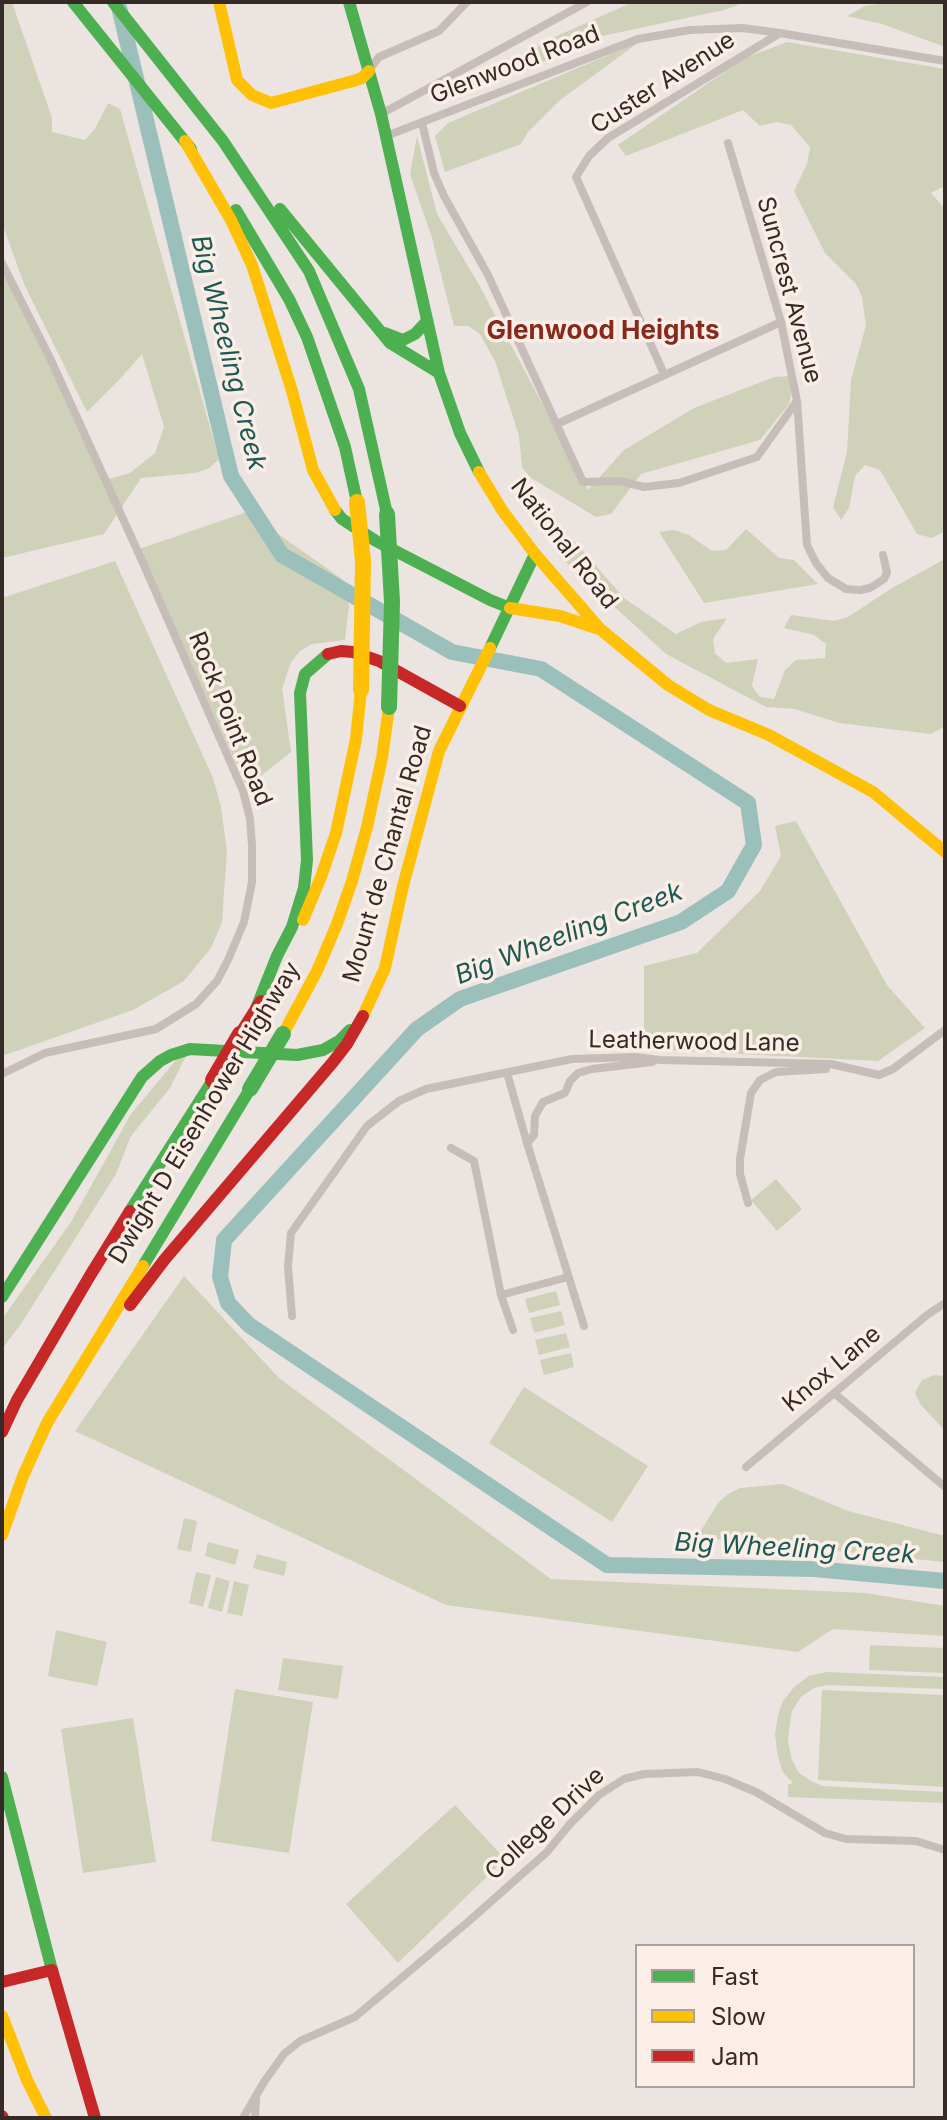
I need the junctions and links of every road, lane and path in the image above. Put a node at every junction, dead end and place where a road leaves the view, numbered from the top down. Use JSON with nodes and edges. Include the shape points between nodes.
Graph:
{"nodes":[{"id":1,"x":73,"y":2,"type":"edge"},
{"id":2,"x":113,"y":2,"type":"edge"},
{"id":3,"x":219,"y":2,"type":"edge"},
{"id":4,"x":349,"y":2,"type":"edge"},
{"id":5,"x":467,"y":2,"type":"edge"},
{"id":6,"x":587,"y":2,"type":"edge"},
{"id":7,"x":780,"y":33,"type":"junction"},
{"id":8,"x":945,"y":61,"type":"edge"},
{"id":9,"x":369,"y":71,"type":"junction"},
{"id":10,"x":381,"y":114,"type":"junction"},
{"id":11,"x":422,"y":123,"type":"junction"},
{"id":12,"x":386,"y":136,"type":"junction"},
{"id":13,"x":223,"y":141,"type":"junction"},
{"id":14,"x":728,"y":143,"type":"dead end"},
{"id":15,"x":216,"y":186,"type":"junction"},
{"id":16,"x":2,"y":263,"type":"edge"},
{"id":17,"x":427,"y":321,"type":"junction"},
{"id":18,"x":781,"y":322,"type":"junction"},
{"id":19,"x":377,"y":329,"type":"junction"},
{"id":20,"x":439,"y":373,"type":"junction"},
{"id":21,"x":664,"y":374,"type":"junction"},
{"id":22,"x":797,"y":401,"type":"junction"},
{"id":23,"x":557,"y":424,"type":"junction"},
{"id":24,"x":535,"y":554,"type":"junction"},
{"id":25,"x":883,"y":555,"type":"dead end"},
{"id":26,"x":507,"y":614,"type":"junction"},
{"id":27,"x":600,"y":629,"type":"junction"},
{"id":28,"x":463,"y":699,"type":"junction"},
{"id":29,"x":941,"y":845,"type":"edge"},
{"id":30,"x":255,"y":1011,"type":"junction"},
{"id":31,"x":363,"y":1016,"type":"junction"},
{"id":32,"x":945,"y":1030,"type":"edge"},
{"id":33,"x":660,"y":1060,"type":"junction"},
{"id":34,"x":847,"y":1068,"type":"junction"},
{"id":35,"x":507,"y":1073,"type":"junction"},
{"id":36,"x":2,"y":1074,"type":"edge"},
{"id":37,"x":527,"y":1143,"type":"junction"},
{"id":38,"x":451,"y":1148,"type":"dead end"},
{"id":39,"x":748,"y":1203,"type":"dead end"},
{"id":40,"x":568,"y":1277,"type":"junction"},
{"id":41,"x":501,"y":1295,"type":"junction"},
{"id":42,"x":2,"y":1297,"type":"edge"},
{"id":43,"x":945,"y":1303,"type":"edge"},
{"id":44,"x":292,"y":1316,"type":"dead end"},
{"id":45,"x":584,"y":1326,"type":"dead end"},
{"id":46,"x":513,"y":1330,"type":"dead end"},
{"id":47,"x":75,"y":1376,"type":"junction"},
{"id":48,"x":834,"y":1393,"type":"junction"},
{"id":49,"x":2,"y":1432,"type":"edge"},
{"id":50,"x":746,"y":1467,"type":"dead end"},
{"id":51,"x":945,"y":1487,"type":"edge"},
{"id":52,"x":4,"y":1530,"type":"edge"},
{"id":53,"x":2,"y":1546,"type":"edge"},
{"id":54,"x":2,"y":1777,"type":"edge"},
{"id":55,"x":945,"y":1850,"type":"edge"},
{"id":56,"x":52,"y":1970,"type":"junction"},
{"id":57,"x":2,"y":1982,"type":"edge"},
{"id":58,"x":2,"y":2016,"type":"edge"},
{"id":59,"x":257,"y":2094,"type":"junction"},
{"id":60,"x":46,"y":2118,"type":"edge"},
{"id":61,"x":95,"y":2118,"type":"edge"},
{"id":62,"x":243,"y":2118,"type":"edge"},
{"id":63,"x":255,"y":2118,"type":"edge"}],
"edges":[{"from":1,"to":15,"type":"main road"},
{"from":2,"to":13,"type":"main road","name":"Dwight D Eisenhower Highway"},
{"from":3,"to":9,"type":"main road","via":[[237,80],[252,95],[271,103],[353,81]]},
{"from":4,"to":9,"type":"main road","name":"National Road"},
{"from":5,"to":9,"type":"street","via":[[439,31],[379,57]]},
{"from":6,"to":10,"type":"street"},
{"from":7,"to":8,"type":"street","name":"Glenwood Road"},
{"from":7,"to":11,"type":"street","name":"Glenwood Road","via":[[743,28],[638,39]]},
{"from":7,"to":21,"type":"street","name":"Custer Avenue","via":[[608,138],[576,177]]},
{"from":9,"to":10,"type":"main road","name":"National Road"},
{"from":10,"to":12,"type":"main road","name":"National Road"},
{"from":11,"to":12,"type":"street","name":"Glenwood Road"},
{"from":11,"to":23,"type":"street","via":[[444,196],[488,275]]},
{"from":12,"to":17,"type":"main road","name":"National Road"},
{"from":13,"to":19,"type":"main road"},
{"from":13,"to":47,"type":"main road","name":"Dwight D Eisenhower Highway","bridge":true,"via":[[309,271],[359,389],[387,514],[392,602],[389,707],[367,827],[317,971]]},
{"from":14,"to":18,"type":"street","name":"Suncrest Avenue"},
{"from":15,"to":26,"type":"main road","via":[[252,265],[313,470],[331,505],[342,519],[376,541]]},
{"from":15,"to":30,"type":"main road","name":"Dwight D Eisenhower Highway","bridge":true,"via":[[258,246],[307,337],[345,447],[363,561],[361,690],[336,833],[296,939]]},
{"from":16,"to":36,"type":"street","name":"Rock Point Road","via":[[50,358],[243,791],[252,845],[244,922],[217,981],[196,1004],[156,1029],[45,1053]]},
{"from":17,"to":19,"type":"main road","via":[[403,340]]},
{"from":17,"to":20,"type":"main road","name":"National Road"},
{"from":18,"to":21,"type":"street"},
{"from":18,"to":22,"type":"street","name":"Suncrest Avenue"},
{"from":19,"to":20,"type":"main road","via":[[402,352]]},
{"from":20,"to":24,"type":"main road","name":"National Road","via":[[473,462]]},
{"from":21,"to":23,"type":"street"},
{"from":22,"to":23,"type":"street","via":[[757,457],[679,483],[644,487],[620,481],[583,482]]},
{"from":22,"to":25,"type":"street","name":"Suncrest Avenue","via":[[807,545],[816,563],[846,589],[870,588],[887,573]]},
{"from":24,"to":26,"type":"main road","name":"Mount de Chantal Road"},
{"from":24,"to":27,"type":"main road","name":"National Road"},
{"from":26,"to":27,"type":"main road","via":[[560,616]]},
{"from":26,"to":28,"type":"main road","name":"Mount de Chantal Road"},
{"from":27,"to":29,"type":"main road","name":"National Road","via":[[668,685],[867,788]]},
{"from":28,"to":30,"type":"main road","via":[[353,652],[328,654],[305,674],[300,693],[304,888]]},
{"from":28,"to":31,"type":"main road","name":"Mount de Chantal Road","via":[[439,751],[385,968]]},
{"from":30,"to":49,"type":"main road","name":"Dwight D Eisenhower Highway","bridge":true,"via":[[91,1274]]},
{"from":31,"to":42,"type":"main road","name":"Mount de Chantal Road","via":[[323,1050],[297,1055],[190,1049],[160,1061],[142,1077]]},
{"from":31,"to":47,"type":"main road","via":[[333,1062],[165,1259]]},
{"from":32,"to":34,"type":"street","name":"Leatherwood Lane","via":[[879,1075]]},
{"from":33,"to":34,"type":"street","name":"Leatherwood Lane"},
{"from":33,"to":35,"type":"street","name":"Leatherwood Lane","via":[[572,1059]]},
{"from":33,"to":37,"type":"street","via":[[578,1073],[565,1093],[543,1102]]},
{"from":34,"to":39,"type":"street","via":[[776,1072],[760,1080],[751,1093],[740,1159]]},
{"from":35,"to":37,"type":"street"},
{"from":35,"to":44,"type":"street","name":"Leatherwood Lane","via":[[426,1089],[399,1101],[367,1126],[291,1233]]},
{"from":37,"to":40,"type":"street"},
{"from":38,"to":41,"type":"street","via":[[474,1161]]},
{"from":40,"to":41,"type":"street"},
{"from":40,"to":45,"type":"street"},
{"from":41,"to":46,"type":"street"},
{"from":43,"to":48,"type":"street","name":"Knox Lane"},
{"from":47,"to":52,"type":"main road","name":"Dwight D Eisenhower Highway","via":[[47,1423]]},
{"from":48,"to":50,"type":"street","name":"Knox Lane"},
{"from":48,"to":51,"type":"street"},
{"from":52,"to":53,"type":"main road","name":"Dwight D Eisenhower Highway"},
{"from":54,"to":56,"type":"main road"},
{"from":55,"to":59,"type":"street","name":"College Drive","via":[[916,1841],[846,1839],[825,1833],[756,1792],[698,1772],[624,1779],[599,1795],[547,1852],[355,2017],[300,2041],[284,2054]]},
{"from":56,"to":57,"type":"main road"},
{"from":56,"to":61,"type":"main road"},
{"from":58,"to":60,"type":"main road"},
{"from":59,"to":62,"type":"street","name":"College Drive"},
{"from":59,"to":63,"type":"street"}]}
